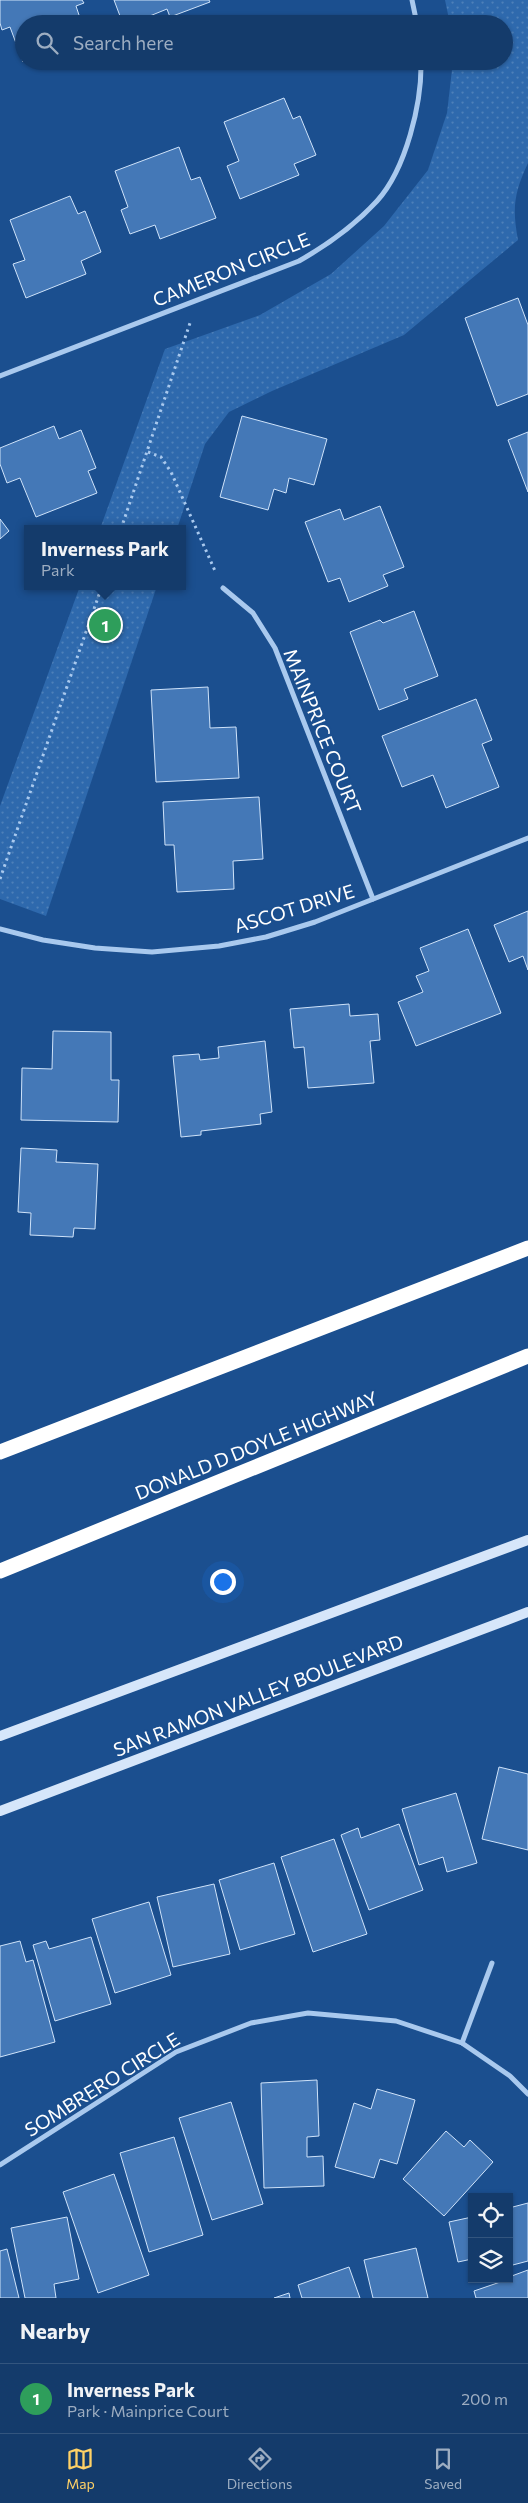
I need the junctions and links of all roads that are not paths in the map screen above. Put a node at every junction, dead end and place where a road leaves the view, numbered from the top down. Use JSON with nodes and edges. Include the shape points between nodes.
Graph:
{"nodes":[{"id":1,"x":412,"y":0,"type":"edge"},
{"id":2,"x":415,"y":15,"type":"edge"},
{"id":3,"x":421,"y":70,"type":"edge"},
{"id":4,"x":0,"y":376,"type":"edge"},
{"id":5,"x":223,"y":588,"type":"road end"},
{"id":6,"x":528,"y":838,"type":"edge"},
{"id":7,"x":374,"y":899,"type":"junction"},
{"id":8,"x":0,"y":929,"type":"edge"},
{"id":9,"x":528,"y":1248,"type":"edge"},
{"id":10,"x":528,"y":1356,"type":"edge"},
{"id":11,"x":0,"y":1452,"type":"edge"},
{"id":12,"x":528,"y":1540,"type":"edge"},
{"id":13,"x":0,"y":1571,"type":"edge"},
{"id":14,"x":528,"y":1612,"type":"edge"},
{"id":15,"x":0,"y":1736,"type":"edge"},
{"id":16,"x":0,"y":1811,"type":"edge"},
{"id":17,"x":492,"y":1963,"type":"dead end"},
{"id":18,"x":462,"y":2043,"type":"junction"},
{"id":19,"x":528,"y":2094,"type":"edge"},
{"id":20,"x":0,"y":2165,"type":"edge"}],
"edges":[{"from":1,"to":2,"type":"street"},
{"from":3,"to":4,"type":"street","name":"CAMERON CIRCLE","via":[[413,128],[398,166],[379,199],[330,244],[299,261]]},
{"from":5,"to":7,"type":"street","name":"MAINPRICE COURT","via":[[253,613],[275,648]]},
{"from":6,"to":7,"type":"street","name":"ASCOT DRIVE"},
{"from":7,"to":8,"type":"street","name":"ASCOT DRIVE","via":[[266,937],[219,946],[162,951],[95,948]]},
{"from":9,"to":11,"type":"highway"},
{"from":10,"to":13,"type":"highway","name":"DONALD D DOYLE HIGHWAY"},
{"from":12,"to":15,"type":"main road"},
{"from":14,"to":16,"type":"main road","name":"SAN RAMON VALLEY BOULEVARD"},
{"from":17,"to":18,"type":"street"},
{"from":18,"to":19,"type":"street","name":"SOMBRERO CIRCLE","via":[[510,2076]]},
{"from":18,"to":20,"type":"street","name":"SOMBRERO CIRCLE","via":[[396,2021],[308,2013],[251,2023],[176,2052]]}]}
